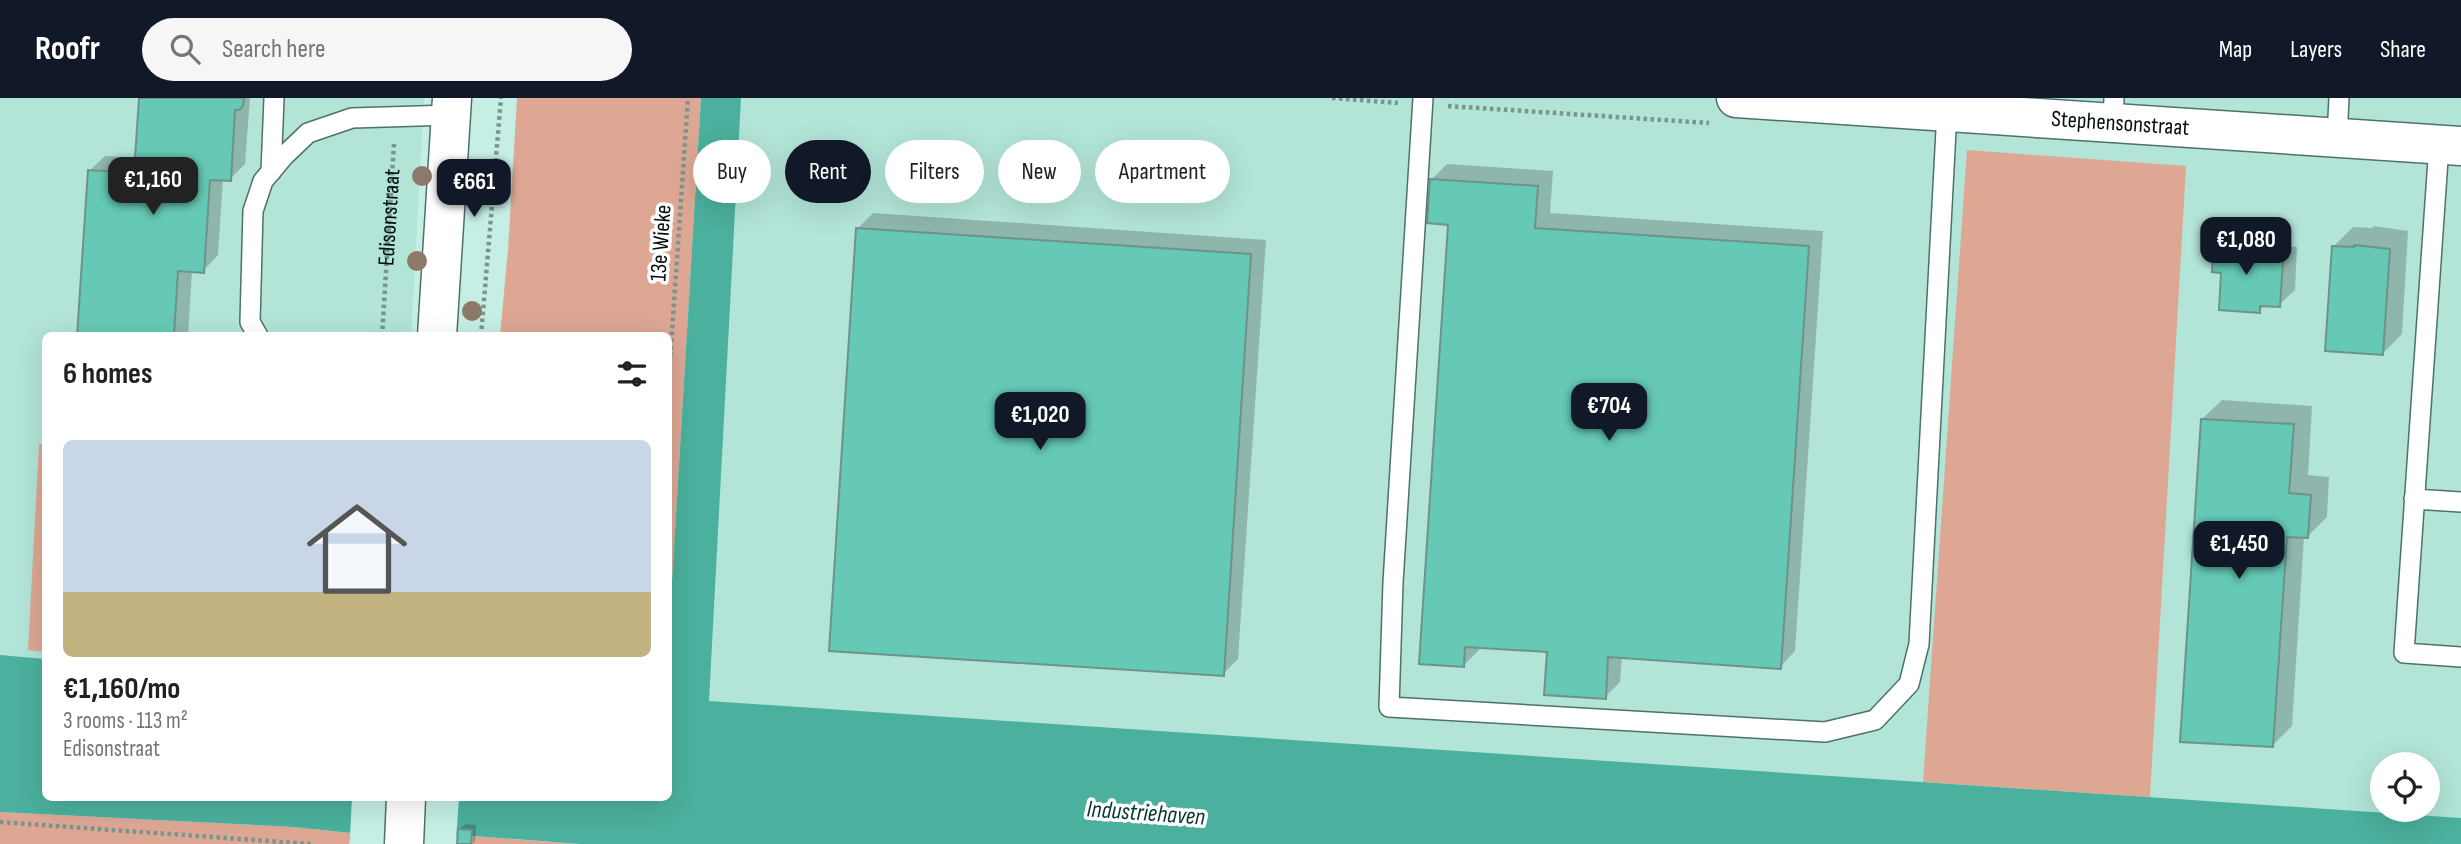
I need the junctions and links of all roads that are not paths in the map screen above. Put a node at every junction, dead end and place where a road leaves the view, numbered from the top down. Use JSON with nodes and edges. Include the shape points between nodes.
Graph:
{"nodes":[{"id":1,"x":274,"y":98,"type":"edge"},
{"id":2,"x":1423,"y":98,"type":"edge"},
{"id":3,"x":1736,"y":98,"type":"edge"},
{"id":4,"x":2339,"y":98,"type":"edge"},
{"id":5,"x":451,"y":107,"type":"edge"},
{"id":6,"x":1947,"y":111,"type":"junction"},
{"id":7,"x":2114,"y":111,"type":"edge"},
{"id":8,"x":2337,"y":138,"type":"junction"},
{"id":9,"x":2450,"y":145,"type":"edge"},
{"id":10,"x":271,"y":172,"type":"junction"},
{"id":11,"x":256,"y":332,"type":"edge"},
{"id":12,"x":437,"y":332,"type":"edge"},
{"id":13,"x":2414,"y":499,"type":"junction"},
{"id":14,"x":2461,"y":502,"type":"edge"},
{"id":15,"x":2461,"y":657,"type":"edge"},
{"id":16,"x":406,"y":801,"type":"edge"},
{"id":17,"x":404,"y":844,"type":"edge"}],
"edges":[{"from":1,"to":10,"type":"lane"},
{"from":2,"to":6,"type":"lane","via":[[1389,707],[1825,732],[1875,720],[1909,684],[1919,644]]},
{"from":3,"to":6,"type":"street","name":"Stephensonstraat"},
{"from":4,"to":8,"type":"lane"},
{"from":5,"to":10,"type":"lane","via":[[352,118],[308,133]]},
{"from":5,"to":12,"type":"street"},
{"from":6,"to":7,"type":"street","name":"Stephensonstraat"},
{"from":7,"to":8,"type":"street","name":"Stephensonstraat"},
{"from":8,"to":9,"type":"street","name":"Stephensonstraat"},
{"from":9,"to":13,"type":"lane"},
{"from":10,"to":11,"type":"lane","via":[[253,211],[250,322]]},
{"from":13,"to":14,"type":"lane"},
{"from":13,"to":15,"type":"lane","via":[[2404,653]]},
{"from":16,"to":17,"type":"street"}]}
